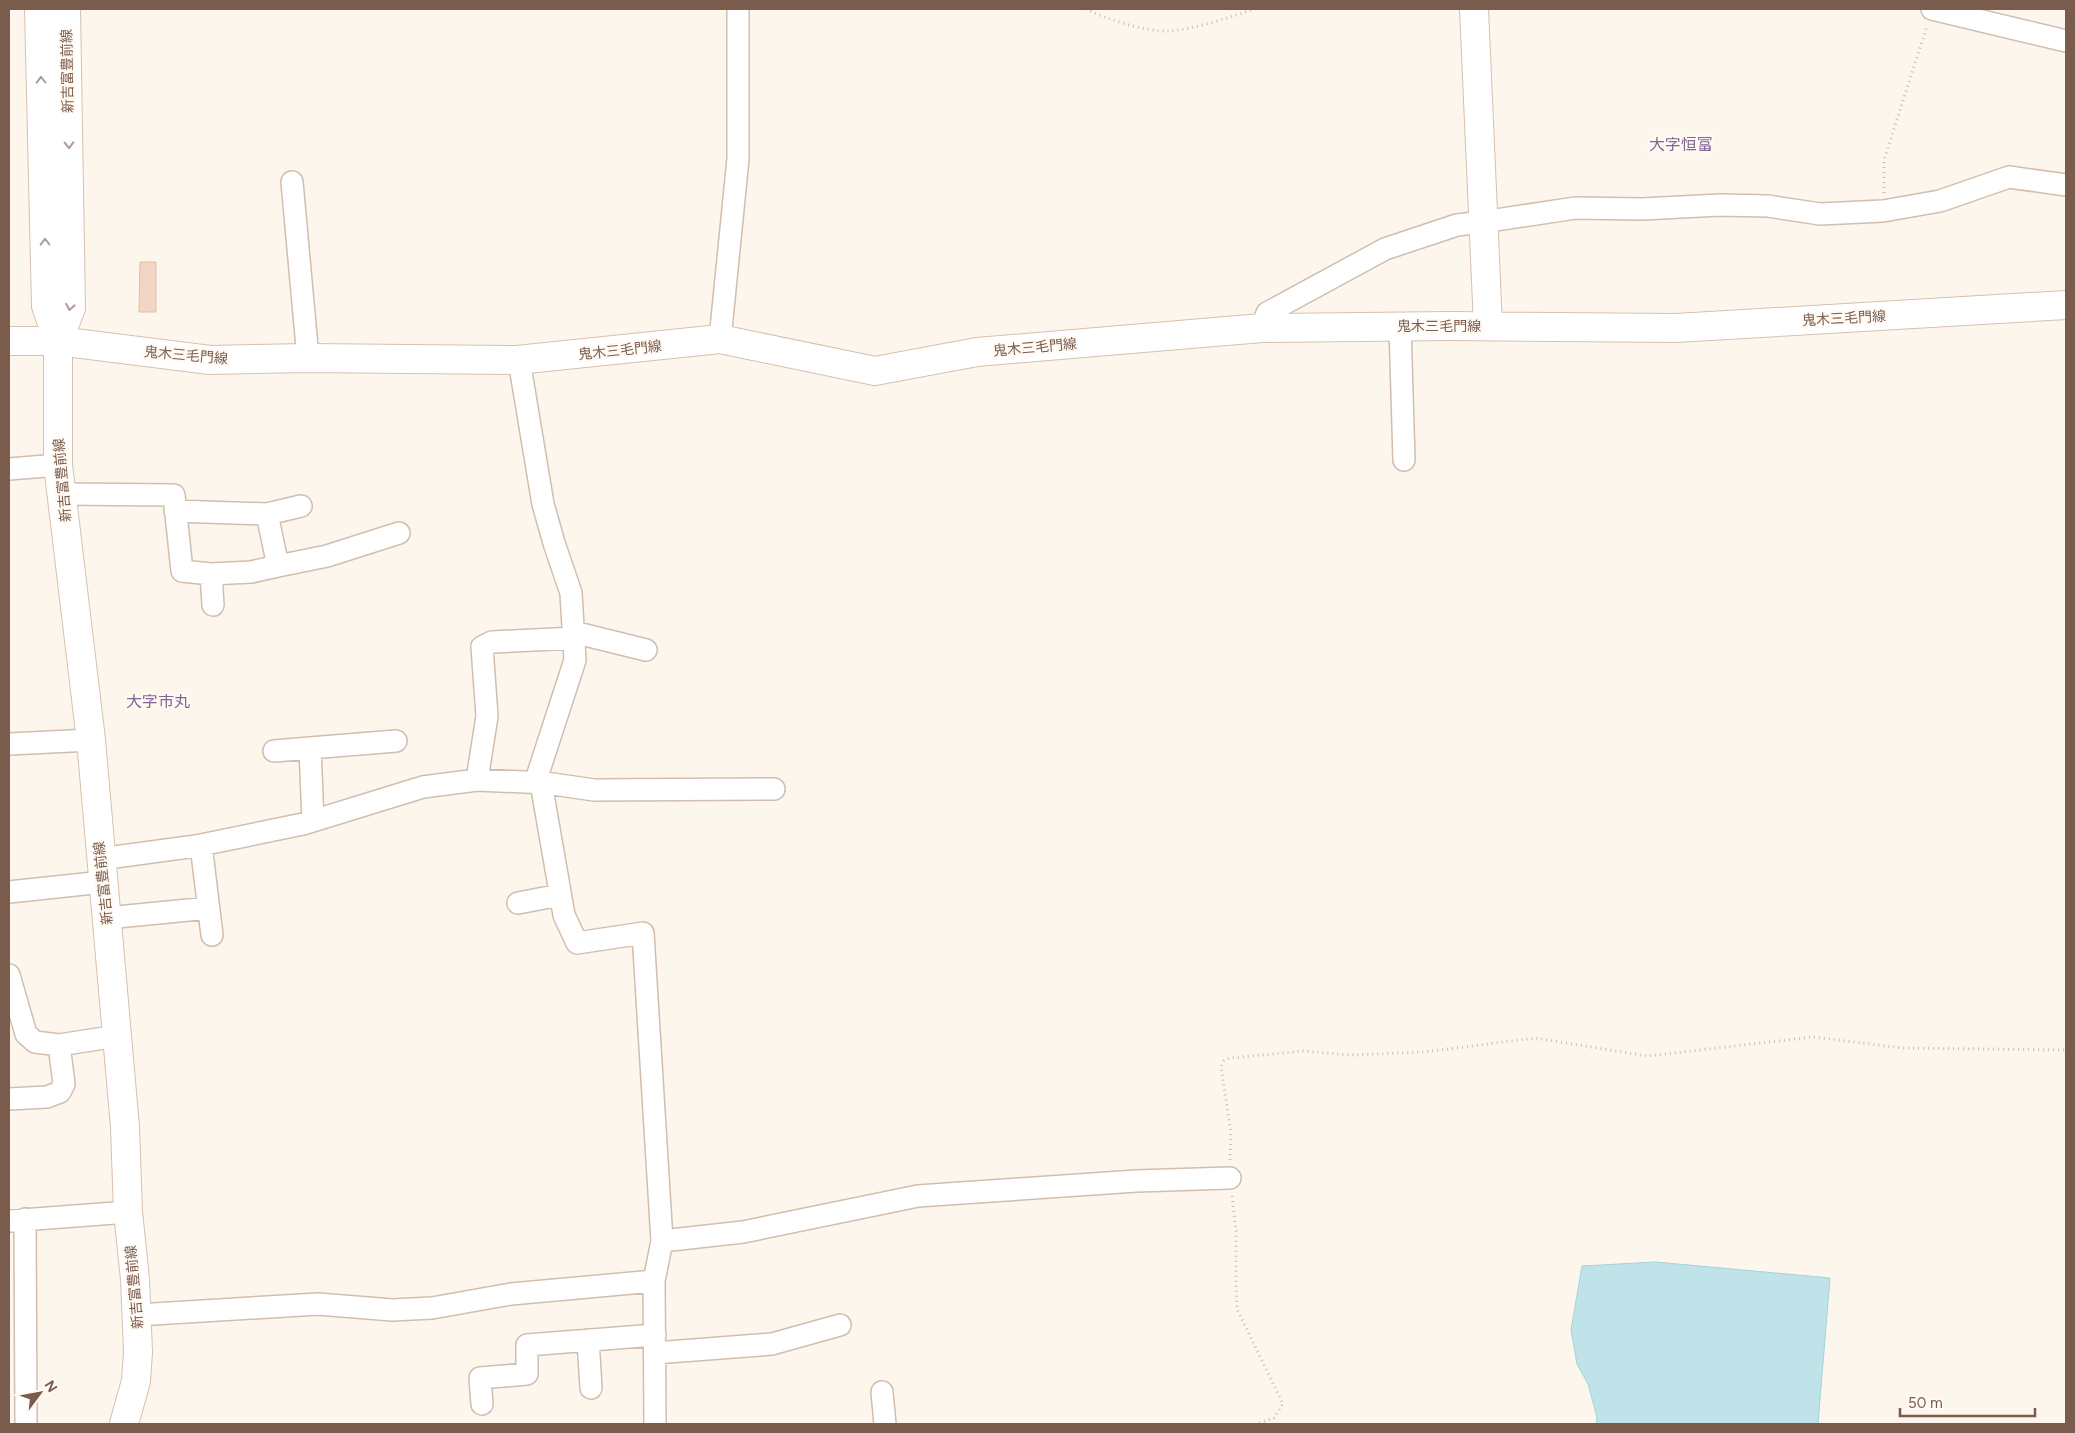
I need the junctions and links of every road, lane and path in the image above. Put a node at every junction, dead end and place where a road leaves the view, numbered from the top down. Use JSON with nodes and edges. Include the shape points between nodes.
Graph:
{"nodes":[{"id":1,"x":39,"y":9,"type":"edge"},
{"id":2,"x":66,"y":9,"type":"edge"},
{"id":3,"x":738,"y":9,"type":"edge"},
{"id":4,"x":1086,"y":9,"type":"edge"},
{"id":5,"x":1254,"y":9,"type":"edge"},
{"id":6,"x":1474,"y":9,"type":"edge"},
{"id":7,"x":1931,"y":13,"type":"edge"},
{"id":8,"x":2066,"y":41,"type":"edge"},
{"id":9,"x":292,"y":182,"type":"dead end"},
{"id":10,"x":2066,"y":186,"type":"edge"},
{"id":11,"x":1884,"y":211,"type":"junction"},
{"id":12,"x":1483,"y":222,"type":"junction"},
{"id":13,"x":2066,"y":305,"type":"edge"},
{"id":14,"x":1400,"y":326,"type":"junction"},
{"id":15,"x":1488,"y":326,"type":"junction"},
{"id":16,"x":1262,"y":328,"type":"junction"},
{"id":17,"x":720,"y":339,"type":"junction"},
{"id":18,"x":9,"y":341,"type":"edge"},
{"id":19,"x":58,"y":341,"type":"junction"},
{"id":20,"x":308,"y":358,"type":"junction"},
{"id":21,"x":520,"y":360,"type":"junction"},
{"id":22,"x":1404,"y":460,"type":"dead end"},
{"id":23,"x":58,"y":465,"type":"junction"},
{"id":24,"x":9,"y":468,"type":"edge"},
{"id":25,"x":62,"y":494,"type":"junction"},
{"id":26,"x":301,"y":506,"type":"dead end"},
{"id":27,"x":175,"y":511,"type":"junction"},
{"id":28,"x":267,"y":514,"type":"junction"},
{"id":29,"x":399,"y":533,"type":"dead end"},
{"id":30,"x":278,"y":566,"type":"junction"},
{"id":31,"x":211,"y":574,"type":"junction"},
{"id":32,"x":213,"y":605,"type":"dead end"},
{"id":33,"x":573,"y":635,"type":"junction"},
{"id":34,"x":646,"y":650,"type":"dead end"},
{"id":35,"x":90,"y":740,"type":"junction"},
{"id":36,"x":396,"y":741,"type":"dead end"},
{"id":37,"x":9,"y":744,"type":"edge"},
{"id":38,"x":310,"y":748,"type":"junction"},
{"id":39,"x":274,"y":751,"type":"dead end"},
{"id":40,"x":477,"y":780,"type":"junction"},
{"id":41,"x":538,"y":783,"type":"junction"},
{"id":42,"x":774,"y":789,"type":"dead end"},
{"id":43,"x":313,"y":821,"type":"junction"},
{"id":44,"x":201,"y":845,"type":"junction"},
{"id":45,"x":102,"y":870,"type":"junction"},
{"id":46,"x":9,"y":892,"type":"edge"},
{"id":47,"x":560,"y":895,"type":"junction"},
{"id":48,"x":518,"y":903,"type":"dead end"},
{"id":49,"x":209,"y":908,"type":"junction"},
{"id":50,"x":107,"y":918,"type":"junction"},
{"id":51,"x":212,"y":936,"type":"dead end"},
{"id":52,"x":9,"y":975,"type":"edge"},
{"id":53,"x":117,"y":1036,"type":"junction"},
{"id":54,"x":59,"y":1045,"type":"junction"},
{"id":55,"x":2066,"y":1050,"type":"edge"},
{"id":56,"x":9,"y":1099,"type":"edge"},
{"id":57,"x":1230,"y":1178,"type":"junction"},
{"id":58,"x":128,"y":1212,"type":"junction"},
{"id":59,"x":17,"y":1220,"type":"edge"},
{"id":60,"x":662,"y":1241,"type":"junction"},
{"id":61,"x":654,"y":1281,"type":"junction"},
{"id":62,"x":137,"y":1315,"type":"junction"},
{"id":63,"x":840,"y":1325,"type":"dead end"},
{"id":64,"x":588,"y":1340,"type":"junction"},
{"id":65,"x":655,"y":1344,"type":"junction"},
{"id":66,"x":591,"y":1388,"type":"dead end"},
{"id":67,"x":882,"y":1392,"type":"dead end"},
{"id":68,"x":482,"y":1404,"type":"dead end"},
{"id":69,"x":26,"y":1424,"type":"edge"},
{"id":70,"x":124,"y":1424,"type":"edge"},
{"id":71,"x":656,"y":1424,"type":"edge"},
{"id":72,"x":885,"y":1424,"type":"edge"},
{"id":73,"x":1256,"y":1424,"type":"edge"}],
"edges":[{"from":19,"to":1,"type":"main road","name":"新吉富豊前線","one_way":true,"via":[[46,306]]},
{"from":2,"to":19,"type":"main road","name":"新吉富豊前線","one_way":true,"via":[[71,308]]},
{"from":3,"to":17,"type":"street","via":[[738,159]]},
{"from":4,"to":5,"type":"path","via":[[1153,31],[1170,31]]},
{"from":6,"to":12,"type":"main road"},
{"from":7,"to":8,"type":"street"},
{"from":7,"to":11,"type":"path","via":[[1884,160]]},
{"from":9,"to":20,"type":"street"},
{"from":10,"to":11,"type":"street","via":[[2009,177],[1940,201]]},
{"from":11,"to":12,"type":"street","via":[[1820,214],[1768,206],[1720,205],[1575,208]]},
{"from":12,"to":15,"type":"main road"},
{"from":12,"to":16,"type":"street","via":[[1457,224],[1385,249],[1268,314]]},
{"from":13,"to":15,"type":"main road","name":"鬼木三毛門線","via":[[1676,328]]},
{"from":14,"to":15,"type":"main road","name":"鬼木三毛門線"},
{"from":14,"to":16,"type":"main road","name":"鬼木三毛門線"},
{"from":14,"to":22,"type":"street"},
{"from":16,"to":17,"type":"main road","name":"鬼木三毛門線","via":[[977,352],[875,370]]},
{"from":17,"to":21,"type":"main road","name":"鬼木三毛門線"},
{"from":18,"to":19,"type":"main road","name":"鬼木三毛門線"},
{"from":19,"to":20,"type":"main road","name":"鬼木三毛門線","via":[[210,360]]},
{"from":19,"to":23,"type":"main road","name":"新吉富豊前線"},
{"from":20,"to":21,"type":"main road","name":"鬼木三毛門線"},
{"from":21,"to":33,"type":"street","via":[[544,504],[571,593]]},
{"from":23,"to":24,"type":"street"},
{"from":23,"to":25,"type":"main road","name":"新吉富豊前線"},
{"from":25,"to":27,"type":"street","via":[[174,494]]},
{"from":25,"to":35,"type":"main road","name":"新吉富豊前線"},
{"from":26,"to":28,"type":"street"},
{"from":27,"to":28,"type":"street"},
{"from":27,"to":31,"type":"street","via":[[182,571]]},
{"from":28,"to":30,"type":"street"},
{"from":29,"to":30,"type":"street","via":[[327,556]]},
{"from":30,"to":31,"type":"street","via":[[251,572]]},
{"from":31,"to":32,"type":"street"},
{"from":33,"to":34,"type":"street"},
{"from":33,"to":40,"type":"street","via":[[492,642],[482,647],[486,716]]},
{"from":33,"to":41,"type":"street","via":[[575,660]]},
{"from":35,"to":37,"type":"street"},
{"from":35,"to":45,"type":"main road","name":"新吉富豊前線"},
{"from":36,"to":38,"type":"street"},
{"from":38,"to":39,"type":"street"},
{"from":38,"to":43,"type":"street"},
{"from":40,"to":41,"type":"street"},
{"from":40,"to":43,"type":"street","via":[[423,787]]},
{"from":41,"to":42,"type":"street","via":[[594,790]]},
{"from":41,"to":47,"type":"street"},
{"from":43,"to":44,"type":"street"},
{"from":44,"to":45,"type":"street"},
{"from":44,"to":49,"type":"street"},
{"from":45,"to":46,"type":"street"},
{"from":45,"to":50,"type":"main road","name":"新吉富豊前線"},
{"from":47,"to":48,"type":"street"},
{"from":47,"to":60,"type":"street","via":[[564,915],[577,943],[643,933]]},
{"from":49,"to":50,"type":"street"},
{"from":49,"to":51,"type":"street"},
{"from":50,"to":53,"type":"main road","name":"新吉富豊前線"},
{"from":52,"to":54,"type":"street","via":[[26,1034],[35,1042]]},
{"from":53,"to":54,"type":"street"},
{"from":53,"to":58,"type":"main road","name":"新吉富豊前線"},
{"from":54,"to":56,"type":"street","via":[[64,1084],[60,1092]]},
{"from":55,"to":57,"type":"path","via":[[1902,1048],[1813,1037],[1647,1056],[1535,1038],[1424,1052],[1350,1055],[1303,1051],[1230,1058],[1221,1067],[1231,1133]]},
{"from":57,"to":60,"type":"street","via":[[918,1196],[743,1232]]},
{"from":57,"to":73,"type":"path","via":[[1236,1232],[1238,1309],[1283,1404],[1274,1418]]},
{"from":58,"to":59,"type":"street"},
{"from":58,"to":62,"type":"main road","name":"新吉富豊前線"},
{"from":59,"to":69,"type":"street"},
{"from":60,"to":61,"type":"street"},
{"from":61,"to":62,"type":"street","via":[[511,1294],[432,1308],[392,1310],[318,1304]]},
{"from":61,"to":65,"type":"street"},
{"from":62,"to":70,"type":"main road","name":"新吉富豊前線","via":[[136,1381]]},
{"from":63,"to":65,"type":"street","via":[[772,1344]]},
{"from":64,"to":65,"type":"street"},
{"from":64,"to":66,"type":"street"},
{"from":64,"to":68,"type":"street","via":[[527,1345],[527,1374],[480,1378]]},
{"from":65,"to":71,"type":"street"},
{"from":67,"to":72,"type":"street"}]}
